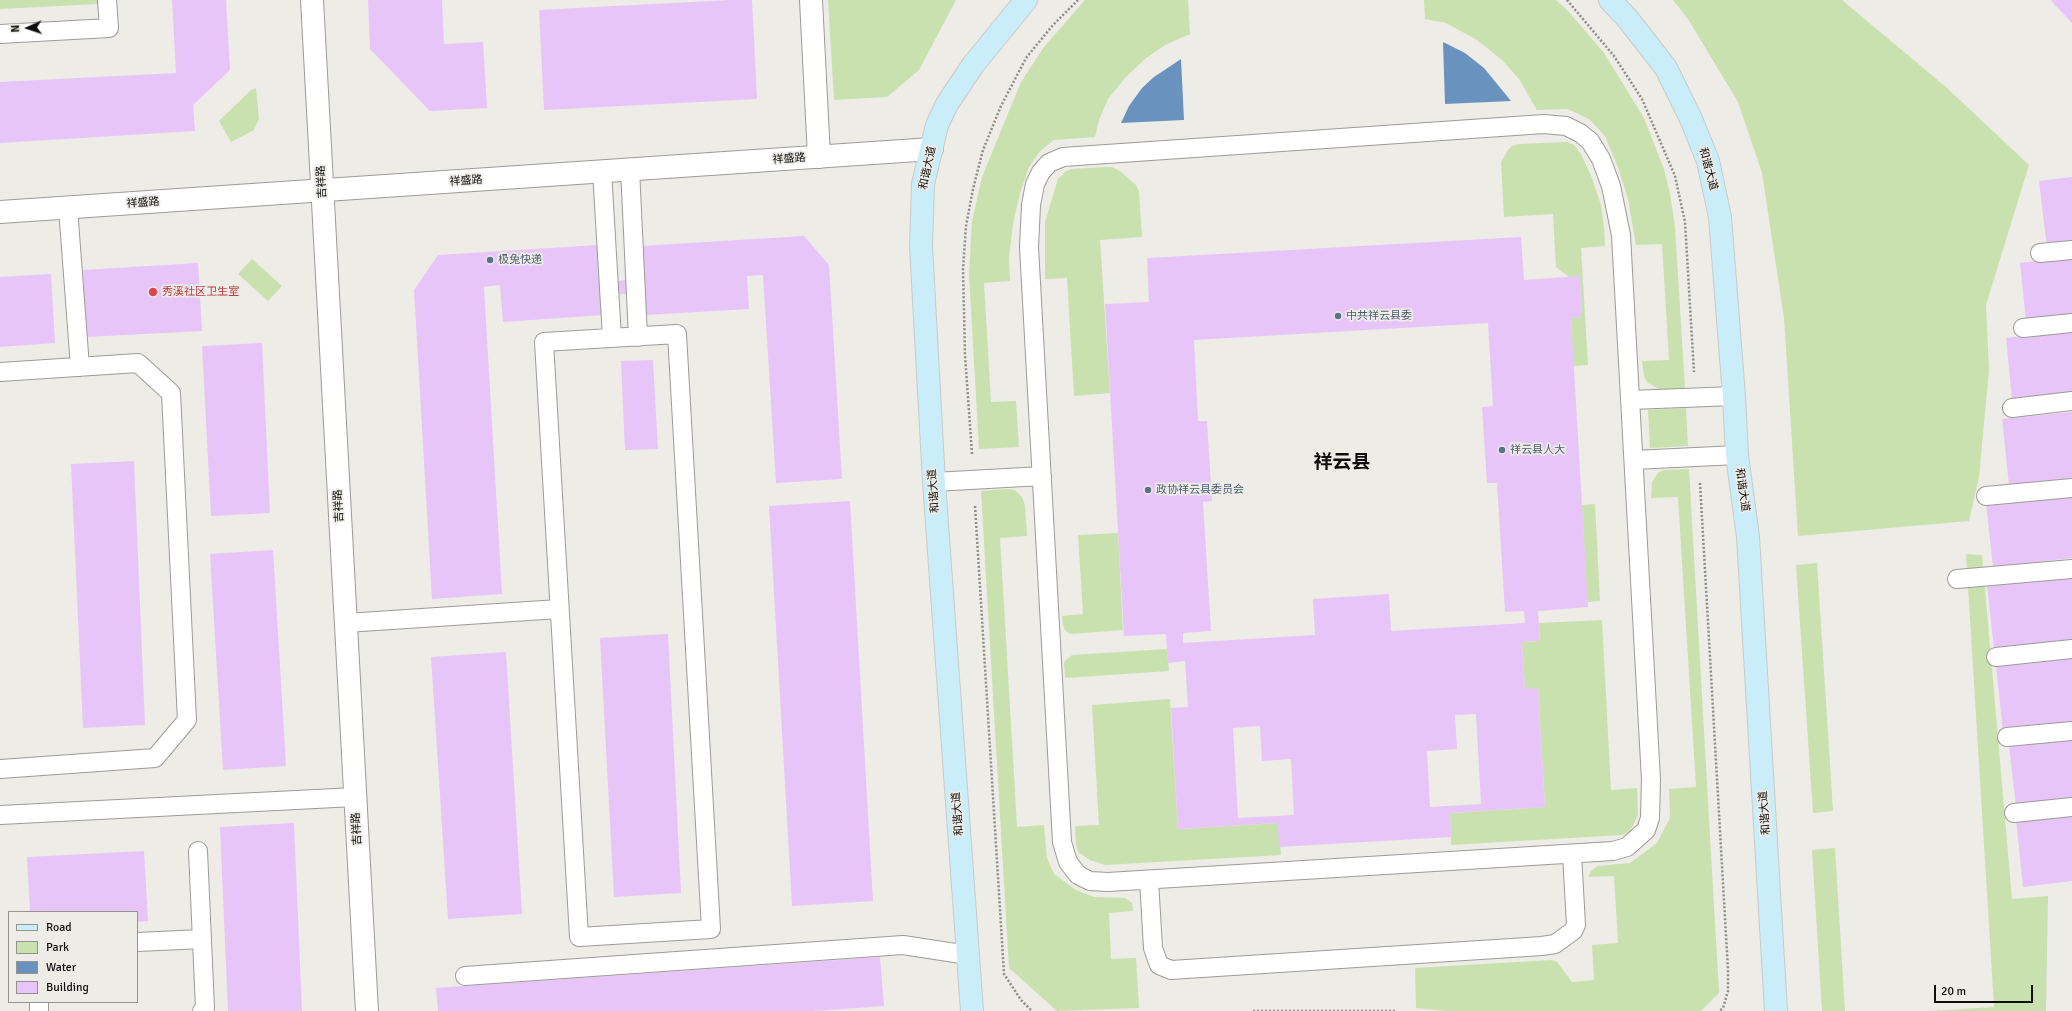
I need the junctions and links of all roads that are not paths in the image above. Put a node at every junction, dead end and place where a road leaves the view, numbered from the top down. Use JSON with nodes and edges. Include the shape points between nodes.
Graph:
{"nodes":[{"id":1,"x":108,"y":0,"type":"edge"},
{"id":2,"x":312,"y":0,"type":"edge"},
{"id":3,"x":811,"y":0,"type":"edge"},
{"id":4,"x":1026,"y":0,"type":"edge"},
{"id":5,"x":1610,"y":0,"type":"edge"},
{"id":6,"x":0,"y":34,"type":"edge"},
{"id":7,"x":932,"y":149,"type":"junction"},
{"id":8,"x":819,"y":156,"type":"junction"},
{"id":9,"x":630,"y":169,"type":"junction"},
{"id":10,"x":602,"y":171,"type":"junction"},
{"id":11,"x":322,"y":190,"type":"junction"},
{"id":12,"x":68,"y":208,"type":"junction"},
{"id":13,"x":0,"y":212,"type":"edge"},
{"id":14,"x":2072,"y":250,"type":"edge"},
{"id":15,"x":2040,"y":253,"type":"dead end"},
{"id":16,"x":2072,"y":323,"type":"edge"},
{"id":17,"x":2023,"y":328,"type":"dead end"},
{"id":18,"x":638,"y":337,"type":"junction"},
{"id":19,"x":612,"y":338,"type":"junction"},
{"id":20,"x":80,"y":367,"type":"junction"},
{"id":21,"x":0,"y":372,"type":"edge"},
{"id":22,"x":1734,"y":396,"type":"junction"},
{"id":23,"x":1631,"y":400,"type":"junction"},
{"id":24,"x":2072,"y":400,"type":"edge"},
{"id":25,"x":2012,"y":408,"type":"dead end"},
{"id":26,"x":1737,"y":455,"type":"junction"},
{"id":27,"x":1634,"y":460,"type":"junction"},
{"id":28,"x":1042,"y":476,"type":"junction"},
{"id":29,"x":934,"y":482,"type":"junction"},
{"id":30,"x":2072,"y":488,"type":"edge"},
{"id":31,"x":1986,"y":496,"type":"dead end"},
{"id":32,"x":2072,"y":569,"type":"edge"},
{"id":33,"x":1957,"y":579,"type":"dead end"},
{"id":34,"x":559,"y":609,"type":"junction"},
{"id":35,"x":346,"y":623,"type":"junction"},
{"id":36,"x":2072,"y":649,"type":"edge"},
{"id":37,"x":1996,"y":657,"type":"dead end"},
{"id":38,"x":2072,"y":730,"type":"edge"},
{"id":39,"x":2007,"y":737,"type":"dead end"},
{"id":40,"x":0,"y":769,"type":"edge"},
{"id":41,"x":355,"y":797,"type":"junction"},
{"id":42,"x":2072,"y":807,"type":"edge"},
{"id":43,"x":2014,"y":813,"type":"dead end"},
{"id":44,"x":0,"y":815,"type":"edge"},
{"id":45,"x":198,"y":852,"type":"dead end"},
{"id":46,"x":1572,"y":854,"type":"junction"},
{"id":47,"x":1149,"y":880,"type":"junction"},
{"id":48,"x":202,"y":939,"type":"junction"},
{"id":49,"x":138,"y":942,"type":"edge"},
{"id":50,"x":968,"y":954,"type":"junction"},
{"id":51,"x":465,"y":976,"type":"dead end"},
{"id":52,"x":202,"y":1011,"type":"edge"},
{"id":53,"x":367,"y":1011,"type":"edge"},
{"id":54,"x":972,"y":1011,"type":"edge"},
{"id":55,"x":1776,"y":1011,"type":"edge"}],
"edges":[{"from":1,"to":6,"type":"lane","via":[[109,28]]},
{"from":2,"to":11,"type":"street","name":"吉祥路"},
{"from":3,"to":8,"type":"street"},
{"from":4,"to":7,"type":"main road","name":"和谐大道","via":[[973,65],[947,104],[937,124]]},
{"from":5,"to":22,"type":"main road","name":"和谐大道","via":[[1666,68],[1692,119],[1708,160],[1720,218]]},
{"from":7,"to":8,"type":"street","name":"祥盛路"},
{"from":7,"to":29,"type":"main road","name":"和谐大道","via":[[923,184],[921,246]]},
{"from":8,"to":9,"type":"street","name":"祥盛路"},
{"from":9,"to":10,"type":"street","name":"祥盛路"},
{"from":9,"to":18,"type":"lane"},
{"from":10,"to":11,"type":"street","name":"祥盛路"},
{"from":10,"to":19,"type":"lane"},
{"from":11,"to":12,"type":"street","name":"祥盛路"},
{"from":11,"to":35,"type":"street","name":"吉祥路"},
{"from":12,"to":13,"type":"street","name":"祥盛路"},
{"from":12,"to":20,"type":"lane"},
{"from":14,"to":15,"type":"lane"},
{"from":16,"to":17,"type":"lane"},
{"from":18,"to":19,"type":"lane"},
{"from":18,"to":34,"type":"lane","via":[[677,334],[711,929],[579,937]]},
{"from":19,"to":34,"type":"lane","via":[[544,342]]},
{"from":20,"to":21,"type":"lane"},
{"from":20,"to":40,"type":"lane","via":[[138,363],[171,393],[187,720],[155,758]]},
{"from":22,"to":23,"type":"lane"},
{"from":22,"to":26,"type":"main road","name":"和谐大道"},
{"from":23,"to":27,"type":"lane"},
{"from":23,"to":28,"type":"lane","via":[[1621,235],[1617,209],[1601,159],[1590,141],[1573,129],[1544,124],[1063,157],[1049,163],[1042,172],[1035,184],[1031,205],[1029,247]]},
{"from":24,"to":25,"type":"lane"},
{"from":26,"to":27,"type":"lane"},
{"from":26,"to":55,"type":"main road","name":"和谐大道","via":[[1748,536]]},
{"from":27,"to":46,"type":"lane","via":[[1651,780],[1650,818],[1646,830],[1627,846],[1613,851]]},
{"from":28,"to":29,"type":"lane"},
{"from":28,"to":47,"type":"lane","via":[[1062,842],[1068,862],[1078,875],[1090,881]]},
{"from":29,"to":50,"type":"main road","name":"和谐大道"},
{"from":30,"to":31,"type":"lane"},
{"from":32,"to":33,"type":"lane"},
{"from":34,"to":35,"type":"lane"},
{"from":35,"to":41,"type":"street","name":"吉祥路"},
{"from":36,"to":37,"type":"lane"},
{"from":38,"to":39,"type":"lane"},
{"from":41,"to":44,"type":"lane"},
{"from":41,"to":53,"type":"street","name":"吉祥路"},
{"from":42,"to":43,"type":"lane"},
{"from":45,"to":48,"type":"lane"},
{"from":46,"to":47,"type":"lane"},
{"from":46,"to":47,"type":"lane","via":[[1576,925],[1573,931],[1555,944],[1171,970],[1158,965],[1153,948]]},
{"from":48,"to":49,"type":"lane"},
{"from":48,"to":52,"type":"lane","via":[[205,1008]]},
{"from":50,"to":51,"type":"lane","via":[[903,945]]},
{"from":50,"to":54,"type":"main road","name":"和谐大道"}]}
